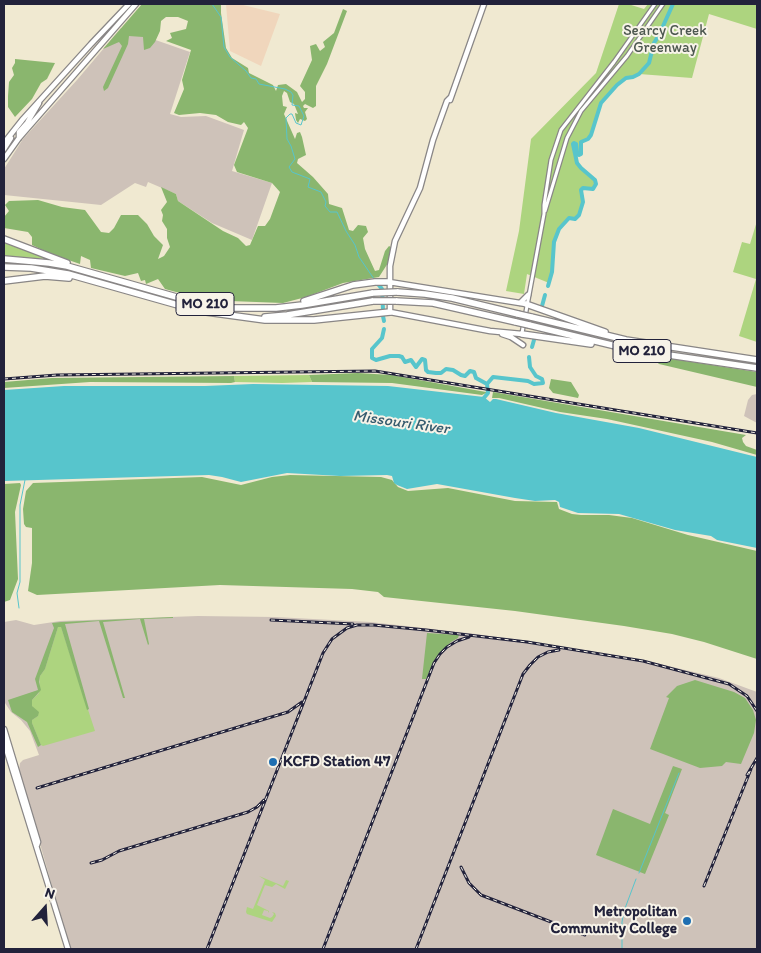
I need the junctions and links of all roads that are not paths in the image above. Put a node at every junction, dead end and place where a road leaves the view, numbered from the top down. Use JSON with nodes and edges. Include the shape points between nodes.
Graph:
{"nodes":[{"id":1,"x":129,"y":4,"type":"edge"},
{"id":2,"x":136,"y":4,"type":"edge"},
{"id":3,"x":484,"y":4,"type":"edge"},
{"id":4,"x":655,"y":4,"type":"edge"},
{"id":5,"x":663,"y":4,"type":"edge"},
{"id":6,"x":42,"y":98,"type":"junction"},
{"id":7,"x":11,"y":132,"type":"junction"},
{"id":8,"x":19,"y":138,"type":"junction"},
{"id":9,"x":4,"y":143,"type":"edge"},
{"id":10,"x":4,"y":149,"type":"edge"},
{"id":11,"x":4,"y":159,"type":"edge"},
{"id":12,"x":544,"y":214,"type":"junction"},
{"id":13,"x":4,"y":239,"type":"edge"},
{"id":14,"x":4,"y":259,"type":"edge"},
{"id":15,"x":4,"y":267,"type":"edge"},
{"id":16,"x":88,"y":271,"type":"junction"},
{"id":17,"x":86,"y":280,"type":"junction"},
{"id":18,"x":4,"y":281,"type":"edge"},
{"id":19,"x":389,"y":282,"type":"junction"},
{"id":20,"x":528,"y":295,"type":"junction"},
{"id":21,"x":519,"y":303,"type":"junction"},
{"id":22,"x":526,"y":307,"type":"junction"},
{"id":23,"x":276,"y":308,"type":"junction"},
{"id":24,"x":390,"y":309,"type":"junction"},
{"id":25,"x":248,"y":317,"type":"junction"},
{"id":26,"x":496,"y":332,"type":"junction"},
{"id":27,"x":522,"y":334,"type":"junction"},
{"id":28,"x":529,"y":335,"type":"junction"},
{"id":29,"x":646,"y":343,"type":"junction"},
{"id":30,"x":522,"y":344,"type":"joint"},
{"id":31,"x":616,"y":346,"type":"junction"},
{"id":32,"x":757,"y":360,"type":"edge"},
{"id":33,"x":757,"y":368,"type":"edge"},
{"id":34,"x":4,"y":729,"type":"edge"},
{"id":35,"x":4,"y":742,"type":"edge"},
{"id":36,"x":37,"y":845,"type":"junction"},
{"id":37,"x":68,"y":949,"type":"edge"}],
"edges":[{"from":1,"to":6,"type":"main road"},
{"from":2,"to":8,"type":"main road"},
{"from":3,"to":19,"type":"main road","via":[[420,188],[395,240]]},
{"from":4,"to":12,"type":"street","via":[[561,130],[551,160]]},
{"from":5,"to":12,"type":"street","via":[[573,125]]},
{"from":6,"to":7,"type":"main road"},
{"from":6,"to":8,"type":"main road","via":[[19,132]]},
{"from":7,"to":9,"type":"main road"},
{"from":7,"to":10,"type":"main road"},
{"from":8,"to":11,"type":"main road"},
{"from":12,"to":20,"type":"street"},
{"from":13,"to":16,"type":"highway"},
{"from":14,"to":16,"type":"highway","number":"MO 210"},
{"from":15,"to":17,"type":"highway","number":"MO 210","via":[[39,269]]},
{"from":16,"to":23,"type":"highway","number":"MO 210","via":[[204,303],[231,308]]},
{"from":17,"to":18,"type":"highway","via":[[45,276]]},
{"from":17,"to":25,"type":"highway","number":"MO 210","via":[[199,311]]},
{"from":19,"to":21,"type":"main road"},
{"from":19,"to":23,"type":"highway","via":[[352,285]]},
{"from":19,"to":24,"type":"main road"},
{"from":20,"to":21,"type":"main road"},
{"from":20,"to":22,"type":"street"},
{"from":21,"to":22,"type":"main road"},
{"from":22,"to":27,"type":"street"},
{"from":22,"to":29,"type":"highway","via":[[534,306]]},
{"from":23,"to":29,"type":"highway","number":"MO 210","bridge":true,"via":[[373,293],[425,294]]},
{"from":24,"to":25,"type":"highway","via":[[383,313],[299,321]]},
{"from":24,"to":26,"type":"main road"},
{"from":25,"to":31,"type":"highway","number":"MO 210","bridge":true,"via":[[287,316],[373,301],[439,304]]},
{"from":26,"to":27,"type":"main road"},
{"from":26,"to":30,"type":"main road"},
{"from":27,"to":28,"type":"highway"},
{"from":28,"to":30,"type":"highway"},
{"from":28,"to":31,"type":"highway"},
{"from":29,"to":32,"type":"highway","number":"MO 210"},
{"from":31,"to":33,"type":"highway","number":"MO 210"},
{"from":34,"to":36,"type":"main road"},
{"from":35,"to":36,"type":"main road"},
{"from":36,"to":37,"type":"main road"}]}
